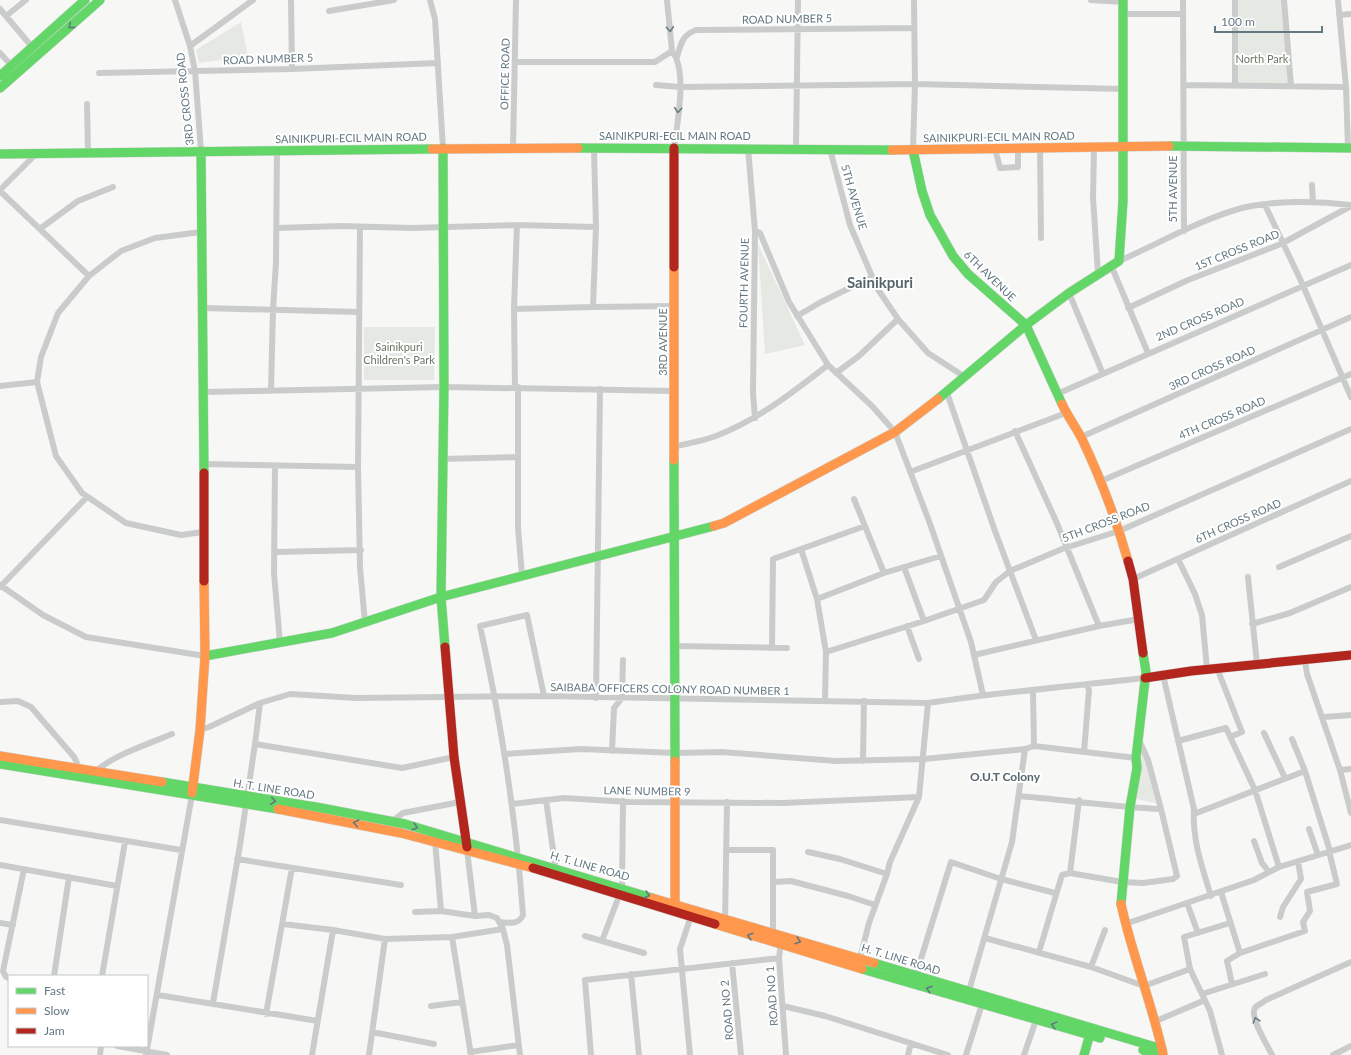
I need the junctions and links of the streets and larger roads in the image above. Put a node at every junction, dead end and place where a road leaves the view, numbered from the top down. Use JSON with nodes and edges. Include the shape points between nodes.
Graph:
{"nodes":[{"id":1,"x":26,"y":0,"type":"edge"},
{"id":2,"x":85,"y":0,"type":"edge"},
{"id":3,"x":100,"y":0,"type":"edge"},
{"id":4,"x":176,"y":0,"type":"edge"},
{"id":5,"x":253,"y":0,"type":"edge"},
{"id":6,"x":291,"y":0,"type":"edge"},
{"id":7,"x":394,"y":0,"type":"edge"},
{"id":8,"x":430,"y":0,"type":"edge"},
{"id":9,"x":516,"y":0,"type":"edge"},
{"id":10,"x":666,"y":0,"type":"edge"},
{"id":11,"x":798,"y":0,"type":"edge"},
{"id":12,"x":914,"y":0,"type":"edge"},
{"id":13,"x":1091,"y":0,"type":"edge"},
{"id":14,"x":1183,"y":0,"type":"edge"},
{"id":15,"x":1235,"y":0,"type":"edge"},
{"id":16,"x":1284,"y":0,"type":"edge"},
{"id":17,"x":1338,"y":0,"type":"edge"},
{"id":18,"x":1123,"y":1,"type":"edge"},
{"id":19,"x":0,"y":9,"type":"edge"},
{"id":20,"x":329,"y":11,"type":"dead end"},
{"id":21,"x":1123,"y":14,"type":"junction"},
{"id":22,"x":1183,"y":14,"type":"junction"},
{"id":23,"x":1351,"y":14,"type":"edge"},
{"id":24,"x":1339,"y":15,"type":"junction"},
{"id":25,"x":6,"y":16,"type":"junction"},
{"id":26,"x":914,"y":28,"type":"junction"},
{"id":27,"x":798,"y":29,"type":"junction"},
{"id":28,"x":190,"y":46,"type":"junction"},
{"id":29,"x":33,"y":48,"type":"junction"},
{"id":30,"x":672,"y":51,"type":"junction"},
{"id":31,"x":0,"y":52,"type":"edge"},
{"id":32,"x":677,"y":57,"type":"junction"},
{"id":33,"x":516,"y":62,"type":"junction"},
{"id":34,"x":438,"y":63,"type":"junction"},
{"id":35,"x":12,"y":66,"type":"junction"},
{"id":36,"x":292,"y":69,"type":"junction"},
{"id":37,"x":195,"y":71,"type":"junction"},
{"id":38,"x":99,"y":73,"type":"dead end"},
{"id":39,"x":0,"y":76,"type":"edge"},
{"id":40,"x":915,"y":84,"type":"junction"},
{"id":41,"x":656,"y":85,"type":"dead end"},
{"id":42,"x":797,"y":85,"type":"junction"},
{"id":43,"x":1184,"y":85,"type":"junction"},
{"id":44,"x":1235,"y":86,"type":"junction"},
{"id":45,"x":1290,"y":86,"type":"junction"},
{"id":46,"x":680,"y":87,"type":"junction"},
{"id":47,"x":1346,"y":87,"type":"junction"},
{"id":48,"x":0,"y":88,"type":"edge"},
{"id":49,"x":1124,"y":89,"type":"junction"},
{"id":50,"x":86,"y":104,"type":"dead end"},
{"id":51,"x":1183,"y":146,"type":"junction"},
{"id":52,"x":1122,"y":147,"type":"junction"},
{"id":53,"x":443,"y":148,"type":"junction"},
{"id":54,"x":513,"y":148,"type":"junction"},
{"id":55,"x":594,"y":148,"type":"junction"},
{"id":56,"x":674,"y":148,"type":"junction"},
{"id":57,"x":748,"y":148,"type":"junction"},
{"id":58,"x":796,"y":148,"type":"junction"},
{"id":59,"x":1040,"y":148,"type":"junction"},
{"id":60,"x":1094,"y":148,"type":"junction"},
{"id":61,"x":1350,"y":148,"type":"edge"},
{"id":62,"x":830,"y":149,"type":"junction"},
{"id":63,"x":995,"y":149,"type":"junction"},
{"id":64,"x":1018,"y":149,"type":"junction"},
{"id":65,"x":913,"y":150,"type":"junction"},
{"id":66,"x":201,"y":151,"type":"junction"},
{"id":67,"x":277,"y":151,"type":"junction"},
{"id":68,"x":0,"y":154,"type":"edge"},
{"id":69,"x":88,"y":154,"type":"junction"},
{"id":70,"x":35,"y":155,"type":"junction"},
{"id":71,"x":1312,"y":185,"type":"dead end"},
{"id":72,"x":113,"y":188,"type":"dead end"},
{"id":73,"x":0,"y":190,"type":"edge"},
{"id":74,"x":1313,"y":202,"type":"junction"},
{"id":75,"x":1351,"y":205,"type":"edge"},
{"id":76,"x":1264,"y":206,"type":"junction"},
{"id":77,"x":517,"y":225,"type":"junction"},
{"id":78,"x":360,"y":227,"type":"junction"},
{"id":79,"x":444,"y":227,"type":"junction"},
{"id":80,"x":596,"y":227,"type":"junction"},
{"id":81,"x":41,"y":228,"type":"junction"},
{"id":82,"x":277,"y":228,"type":"junction"},
{"id":83,"x":755,"y":231,"type":"junction"},
{"id":84,"x":1184,"y":231,"type":"junction"},
{"id":85,"x":201,"y":232,"type":"junction"},
{"id":86,"x":1041,"y":238,"type":"dead end"},
{"id":87,"x":1281,"y":244,"type":"junction"},
{"id":88,"x":1115,"y":263,"type":"junction"},
{"id":89,"x":1351,"y":265,"type":"edge"},
{"id":90,"x":1098,"y":273,"type":"junction"},
{"id":91,"x":89,"y":276,"type":"junction"},
{"id":92,"x":872,"y":277,"type":"junction"},
{"id":93,"x":1302,"y":286,"type":"junction"},
{"id":94,"x":1069,"y":293,"type":"junction"},
{"id":95,"x":675,"y":306,"type":"junction"},
{"id":96,"x":593,"y":307,"type":"junction"},
{"id":97,"x":202,"y":308,"type":"junction"},
{"id":98,"x":514,"y":308,"type":"junction"},
{"id":99,"x":1128,"y":308,"type":"junction"},
{"id":100,"x":273,"y":309,"type":"junction"},
{"id":101,"x":359,"y":312,"type":"junction"},
{"id":102,"x":798,"y":316,"type":"junction"},
{"id":103,"x":1351,"y":317,"type":"edge"},
{"id":104,"x":898,"y":320,"type":"junction"},
{"id":105,"x":1026,"y":325,"type":"junction"},
{"id":106,"x":1322,"y":330,"type":"junction"},
{"id":107,"x":1148,"y":352,"type":"junction"},
{"id":108,"x":828,"y":365,"type":"junction"},
{"id":109,"x":836,"y":373,"type":"junction"},
{"id":110,"x":1103,"y":374,"type":"junction"},
{"id":111,"x":1351,"y":374,"type":"edge"},
{"id":112,"x":965,"y":376,"type":"junction"},
{"id":113,"x":1342,"y":377,"type":"junction"},
{"id":114,"x":37,"y":382,"type":"junction"},
{"id":115,"x":0,"y":386,"type":"edge"},
{"id":116,"x":444,"y":387,"type":"junction"},
{"id":117,"x":516,"y":388,"type":"junction"},
{"id":118,"x":600,"y":389,"type":"junction"},
{"id":119,"x":359,"y":390,"type":"junction"},
{"id":120,"x":271,"y":391,"type":"junction"},
{"id":121,"x":675,"y":391,"type":"junction"},
{"id":122,"x":204,"y":392,"type":"junction"},
{"id":123,"x":947,"y":393,"type":"junction"},
{"id":124,"x":1057,"y":394,"type":"junction"},
{"id":125,"x":1351,"y":397,"type":"edge"},
{"id":126,"x":1066,"y":412,"type":"junction"},
{"id":127,"x":755,"y":418,"type":"junction"},
{"id":128,"x":1351,"y":429,"type":"edge"},
{"id":129,"x":1015,"y":431,"type":"junction"},
{"id":130,"x":895,"y":432,"type":"junction"},
{"id":131,"x":1081,"y":438,"type":"junction"},
{"id":132,"x":674,"y":446,"type":"junction"},
{"id":133,"x":967,"y":451,"type":"junction"},
{"id":134,"x":518,"y":457,"type":"junction"},
{"id":135,"x":442,"y":459,"type":"junction"},
{"id":136,"x":204,"y":464,"type":"junction"},
{"id":137,"x":275,"y":466,"type":"junction"},
{"id":138,"x":358,"y":467,"type":"junction"},
{"id":139,"x":910,"y":472,"type":"junction"},
{"id":140,"x":1101,"y":481,"type":"junction"},
{"id":141,"x":1351,"y":481,"type":"edge"},
{"id":142,"x":87,"y":497,"type":"junction"},
{"id":143,"x":854,"y":499,"type":"dead end"},
{"id":144,"x":865,"y":526,"type":"junction"},
{"id":145,"x":1119,"y":531,"type":"junction"},
{"id":146,"x":204,"y":532,"type":"junction"},
{"id":147,"x":676,"y":536,"type":"junction"},
{"id":148,"x":1351,"y":536,"type":"edge"},
{"id":149,"x":1067,"y":548,"type":"junction"},
{"id":150,"x":801,"y":549,"type":"junction"},
{"id":151,"x":361,"y":550,"type":"junction"},
{"id":152,"x":275,"y":552,"type":"junction"},
{"id":153,"x":598,"y":556,"type":"junction"},
{"id":154,"x":941,"y":556,"type":"junction"},
{"id":155,"x":1178,"y":559,"type":"junction"},
{"id":156,"x":904,"y":567,"type":"junction"},
{"id":157,"x":1279,"y":568,"type":"dead end"},
{"id":158,"x":1010,"y":571,"type":"junction"},
{"id":159,"x":884,"y":573,"type":"junction"},
{"id":160,"x":522,"y":575,"type":"junction"},
{"id":161,"x":1248,"y":577,"type":"dead end"},
{"id":162,"x":1133,"y":578,"type":"junction"},
{"id":163,"x":0,"y":586,"type":"edge"},
{"id":164,"x":1351,"y":587,"type":"edge"},
{"id":165,"x":441,"y":597,"type":"junction"},
{"id":166,"x":817,"y":599,"type":"junction"},
{"id":167,"x":959,"y":609,"type":"junction"},
{"id":168,"x":1139,"y":619,"type":"junction"},
{"id":169,"x":924,"y":621,"type":"junction"},
{"id":170,"x":365,"y":622,"type":"junction"},
{"id":171,"x":1252,"y":624,"type":"junction"},
{"id":172,"x":907,"y":626,"type":"junction"},
{"id":173,"x":1099,"y":626,"type":"junction"},
{"id":174,"x":1036,"y":640,"type":"junction"},
{"id":175,"x":280,"y":643,"type":"junction"},
{"id":176,"x":675,"y":646,"type":"junction"},
{"id":177,"x":772,"y":648,"type":"junction"},
{"id":178,"x":787,"y":648,"type":"dead end"},
{"id":179,"x":826,"y":652,"type":"junction"},
{"id":180,"x":974,"y":655,"type":"junction"},
{"id":181,"x":1351,"y":655,"type":"edge"},
{"id":182,"x":204,"y":656,"type":"junction"},
{"id":183,"x":919,"y":658,"type":"dead end"},
{"id":184,"x":623,"y":660,"type":"dead end"},
{"id":185,"x":1305,"y":660,"type":"junction"},
{"id":186,"x":1257,"y":664,"type":"junction"},
{"id":187,"x":1217,"y":668,"type":"junction"},
{"id":188,"x":1207,"y":669,"type":"junction"},
{"id":189,"x":1163,"y":675,"type":"junction"},
{"id":190,"x":1145,"y":678,"type":"junction"},
{"id":191,"x":1087,"y":685,"type":"junction"},
{"id":192,"x":1033,"y":691,"type":"junction"},
{"id":193,"x":983,"y":695,"type":"junction"},
{"id":194,"x":495,"y":696,"type":"junction"},
{"id":195,"x":544,"y":696,"type":"junction"},
{"id":196,"x":449,"y":697,"type":"junction"},
{"id":197,"x":596,"y":698,"type":"junction"},
{"id":198,"x":622,"y":698,"type":"junction"},
{"id":199,"x":675,"y":699,"type":"junction"},
{"id":200,"x":825,"y":701,"type":"junction"},
{"id":201,"x":864,"y":701,"type":"junction"},
{"id":202,"x":0,"y":702,"type":"edge"},
{"id":203,"x":260,"y":703,"type":"junction"},
{"id":204,"x":928,"y":703,"type":"junction"},
{"id":205,"x":1351,"y":715,"type":"edge"},
{"id":206,"x":1324,"y":718,"type":"junction"},
{"id":207,"x":200,"y":730,"type":"junction"},
{"id":208,"x":1264,"y":733,"type":"dead end"},
{"id":209,"x":172,"y":734,"type":"dead end"},
{"id":210,"x":1230,"y":737,"type":"junction"},
{"id":211,"x":1292,"y":739,"type":"dead end"},
{"id":212,"x":1139,"y":740,"type":"junction"},
{"id":213,"x":1178,"y":741,"type":"junction"},
{"id":214,"x":255,"y":744,"type":"junction"},
{"id":215,"x":1034,"y":746,"type":"junction"},
{"id":216,"x":1025,"y":749,"type":"junction"},
{"id":217,"x":612,"y":750,"type":"junction"},
{"id":218,"x":1084,"y":752,"type":"junction"},
{"id":219,"x":675,"y":753,"type":"junction"},
{"id":220,"x":505,"y":754,"type":"junction"},
{"id":221,"x":0,"y":756,"type":"edge"},
{"id":222,"x":454,"y":757,"type":"junction"},
{"id":223,"x":1136,"y":758,"type":"junction"},
{"id":224,"x":924,"y":759,"type":"junction"},
{"id":225,"x":864,"y":761,"type":"junction"},
{"id":226,"x":0,"y":764,"type":"edge"},
{"id":227,"x":1351,"y":769,"type":"edge"},
{"id":228,"x":1340,"y":770,"type":"junction"},
{"id":229,"x":1305,"y":771,"type":"junction"},
{"id":230,"x":79,"y":772,"type":"junction"},
{"id":231,"x":94,"y":775,"type":"junction"},
{"id":232,"x":1285,"y":778,"type":"junction"},
{"id":233,"x":1255,"y":790,"type":"junction"},
{"id":234,"x":192,"y":792,"type":"junction"},
{"id":235,"x":1019,"y":796,"type":"junction"},
{"id":236,"x":919,"y":797,"type":"junction"},
{"id":237,"x":246,"y":800,"type":"junction"},
{"id":238,"x":546,"y":800,"type":"junction"},
{"id":239,"x":1079,"y":800,"type":"junction"},
{"id":240,"x":623,"y":801,"type":"junction"},
{"id":241,"x":460,"y":802,"type":"junction"},
{"id":242,"x":674,"y":802,"type":"junction"},
{"id":243,"x":727,"y":802,"type":"junction"},
{"id":244,"x":512,"y":804,"type":"junction"},
{"id":245,"x":1130,"y":807,"type":"junction"},
{"id":246,"x":1161,"y":808,"type":"junction"},
{"id":247,"x":1351,"y":813,"type":"edge"},
{"id":248,"x":1194,"y":814,"type":"junction"},
{"id":249,"x":0,"y":820,"type":"edge"},
{"id":250,"x":390,"y":825,"type":"junction"},
{"id":251,"x":1309,"y":829,"type":"dead end"},
{"id":252,"x":435,"y":841,"type":"junction"},
{"id":253,"x":1254,"y":841,"type":"dead end"},
{"id":254,"x":125,"y":842,"type":"junction"},
{"id":255,"x":1351,"y":845,"type":"edge"},
{"id":256,"x":467,"y":846,"type":"junction"},
{"id":257,"x":181,"y":850,"type":"junction"},
{"id":258,"x":726,"y":850,"type":"junction"},
{"id":259,"x":1330,"y":851,"type":"junction"},
{"id":260,"x":808,"y":852,"type":"dead end"},
{"id":261,"x":1318,"y":855,"type":"junction"},
{"id":262,"x":237,"y":859,"type":"junction"},
{"id":263,"x":518,"y":861,"type":"junction"},
{"id":264,"x":1298,"y":861,"type":"junction"},
{"id":265,"x":0,"y":865,"type":"edge"},
{"id":266,"x":1279,"y":867,"type":"junction"},
{"id":267,"x":292,"y":868,"type":"junction"},
{"id":268,"x":24,"y":869,"type":"junction"},
{"id":269,"x":556,"y":872,"type":"junction"},
{"id":270,"x":1269,"y":872,"type":"junction"},
{"id":271,"x":1070,"y":873,"type":"junction"},
{"id":272,"x":887,"y":874,"type":"junction"},
{"id":273,"x":69,"y":877,"type":"junction"},
{"id":274,"x":1001,"y":879,"type":"junction"},
{"id":275,"x":773,"y":882,"type":"junction"},
{"id":276,"x":1122,"y":882,"type":"junction"},
{"id":277,"x":117,"y":886,"type":"junction"},
{"id":278,"x":401,"y":886,"type":"dead end"},
{"id":279,"x":621,"y":891,"type":"junction"},
{"id":280,"x":1221,"y":892,"type":"junction"},
{"id":281,"x":1055,"y":893,"type":"junction"},
{"id":282,"x":1211,"y":896,"type":"junction"},
{"id":283,"x":1187,"y":903,"type":"junction"},
{"id":284,"x":875,"y":905,"type":"junction"},
{"id":285,"x":674,"y":907,"type":"junction"},
{"id":286,"x":441,"y":911,"type":"junction"},
{"id":287,"x":415,"y":912,"type":"dead end"},
{"id":288,"x":692,"y":913,"type":"junction"},
{"id":289,"x":475,"y":916,"type":"junction"},
{"id":290,"x":1280,"y":917,"type":"dead end"},
{"id":291,"x":725,"y":918,"type":"junction"},
{"id":292,"x":500,"y":922,"type":"junction"},
{"id":293,"x":0,"y":923,"type":"edge"},
{"id":294,"x":1230,"y":923,"type":"junction"},
{"id":295,"x":283,"y":924,"type":"junction"},
{"id":296,"x":1125,"y":924,"type":"junction"},
{"id":297,"x":13,"y":925,"type":"junction"},
{"id":298,"x":724,"y":928,"type":"junction"},
{"id":299,"x":503,"y":929,"type":"junction"},
{"id":300,"x":333,"y":930,"type":"junction"},
{"id":301,"x":1105,"y":930,"type":"dead end"},
{"id":302,"x":1198,"y":933,"type":"junction"},
{"id":303,"x":773,"y":934,"type":"junction"},
{"id":304,"x":585,"y":936,"type":"dead end"},
{"id":305,"x":452,"y":937,"type":"junction"},
{"id":306,"x":985,"y":938,"type":"junction"},
{"id":307,"x":385,"y":939,"type":"junction"},
{"id":308,"x":602,"y":940,"type":"junction"},
{"id":309,"x":781,"y":940,"type":"junction"},
{"id":310,"x":1039,"y":952,"type":"junction"},
{"id":311,"x":644,"y":953,"type":"dead end"},
{"id":312,"x":1240,"y":953,"type":"junction"},
{"id":313,"x":779,"y":958,"type":"junction"},
{"id":314,"x":1351,"y":962,"type":"edge"},
{"id":315,"x":732,"y":963,"type":"junction"},
{"id":316,"x":859,"y":963,"type":"junction"},
{"id":317,"x":1091,"y":967,"type":"junction"},
{"id":318,"x":681,"y":969,"type":"junction"},
{"id":319,"x":1190,"y":969,"type":"junction"},
{"id":320,"x":631,"y":974,"type":"junction"},
{"id":321,"x":1265,"y":974,"type":"dead end"},
{"id":322,"x":54,"y":975,"type":"edge"},
{"id":323,"x":102,"y":975,"type":"edge"},
{"id":324,"x":8,"y":978,"type":"edge"},
{"id":325,"x":914,"y":980,"type":"junction"},
{"id":326,"x":1232,"y":984,"type":"junction"},
{"id":327,"x":1144,"y":986,"type":"junction"},
{"id":328,"x":1202,"y":994,"type":"junction"},
{"id":329,"x":158,"y":995,"type":"junction"},
{"id":330,"x":967,"y":996,"type":"junction"},
{"id":331,"x":1205,"y":1000,"type":"junction"},
{"id":332,"x":983,"y":1001,"type":"junction"},
{"id":333,"x":462,"y":1002,"type":"junction"},
{"id":334,"x":212,"y":1003,"type":"junction"},
{"id":335,"x":431,"y":1006,"type":"dead end"},
{"id":336,"x":783,"y":1006,"type":"junction"},
{"id":337,"x":266,"y":1014,"type":"junction"},
{"id":338,"x":1036,"y":1020,"type":"junction"},
{"id":339,"x":318,"y":1021,"type":"junction"},
{"id":340,"x":1156,"y":1021,"type":"junction"},
{"id":341,"x":372,"y":1032,"type":"junction"},
{"id":342,"x":1091,"y":1032,"type":"junction"},
{"id":343,"x":912,"y":1043,"type":"junction"},
{"id":344,"x":148,"y":1044,"type":"edge"},
{"id":345,"x":434,"y":1044,"type":"dead end"},
{"id":346,"x":519,"y":1045,"type":"junction"},
{"id":347,"x":1351,"y":1046,"type":"edge"},
{"id":348,"x":121,"y":1047,"type":"edge"},
{"id":349,"x":1161,"y":1053,"type":"edge"},
{"id":350,"x":146,"y":1054,"type":"edge"},
{"id":351,"x":470,"y":1054,"type":"edge"},
{"id":352,"x":167,"y":1055,"type":"edge"},
{"id":353,"x":312,"y":1055,"type":"edge"},
{"id":354,"x":369,"y":1055,"type":"edge"},
{"id":355,"x":520,"y":1055,"type":"edge"},
{"id":356,"x":591,"y":1055,"type":"edge"},
{"id":357,"x":639,"y":1055,"type":"edge"},
{"id":358,"x":690,"y":1055,"type":"edge"},
{"id":359,"x":741,"y":1055,"type":"edge"},
{"id":360,"x":786,"y":1055,"type":"edge"},
{"id":361,"x":908,"y":1055,"type":"edge"},
{"id":362,"x":948,"y":1055,"type":"edge"},
{"id":363,"x":966,"y":1055,"type":"edge"},
{"id":364,"x":1024,"y":1055,"type":"edge"},
{"id":365,"x":1084,"y":1055,"type":"edge"},
{"id":366,"x":1222,"y":1055,"type":"edge"},
{"id":367,"x":1272,"y":1055,"type":"edge"},
{"id":368,"x":1333,"y":1055,"type":"edge"}],
"edges":[{"from":1,"to":25,"type":"street"},
{"from":2,"to":29,"type":"street"},
{"from":3,"to":48,"type":"street","one_way":true},
{"from":4,"to":28,"type":"street","name":"3RD CROSS ROAD"},
{"from":5,"to":28,"type":"street"},
{"from":6,"to":36,"type":"street"},
{"from":7,"to":20,"type":"street"},
{"from":8,"to":34,"type":"street","via":[[435,19]]},
{"from":9,"to":33,"type":"street","name":"OFFICE ROAD"},
{"from":10,"to":30,"type":"street","one_way":true},
{"from":11,"to":27,"type":"street"},
{"from":12,"to":26,"type":"street"},
{"from":13,"to":18,"type":"street"},
{"from":14,"to":22,"type":"street","name":"5TH AVENUE"},
{"from":15,"to":44,"type":"street"},
{"from":16,"to":45,"type":"street"},
{"from":17,"to":24,"type":"street"},
{"from":18,"to":21,"type":"street"},
{"from":19,"to":25,"type":"street"},
{"from":21,"to":22,"type":"street"},
{"from":21,"to":49,"type":"street"},
{"from":22,"to":43,"type":"street","name":"5TH AVENUE"},
{"from":23,"to":24,"type":"street"},
{"from":24,"to":47,"type":"street"},
{"from":25,"to":29,"type":"street"},
{"from":26,"to":27,"type":"street","name":"ROAD NUMBER 5"},
{"from":26,"to":40,"type":"street"},
{"from":27,"to":32,"type":"street","name":"ROAD NUMBER 5","via":[[696,30],[687,33],[682,40]]},
{"from":27,"to":42,"type":"street"},
{"from":28,"to":37,"type":"street","name":"3RD CROSS ROAD"},
{"from":29,"to":35,"type":"street"},
{"from":30,"to":32,"type":"street"},
{"from":30,"to":33,"type":"street","via":[[655,62]]},
{"from":31,"to":35,"type":"street"},
{"from":32,"to":46,"type":"street"},
{"from":33,"to":54,"type":"street","name":"OFFICE ROAD"},
{"from":34,"to":36,"type":"street","name":"ROAD NUMBER 5"},
{"from":34,"to":53,"type":"street"},
{"from":35,"to":39,"type":"street"},
{"from":36,"to":37,"type":"street","name":"ROAD NUMBER 5"},
{"from":37,"to":38,"type":"street","name":"ROAD NUMBER 5"},
{"from":37,"to":66,"type":"street","name":"3RD CROSS ROAD"},
{"from":40,"to":42,"type":"street"},
{"from":40,"to":49,"type":"street"},
{"from":40,"to":65,"type":"street"},
{"from":41,"to":46,"type":"street"},
{"from":42,"to":46,"type":"street"},
{"from":42,"to":58,"type":"street"},
{"from":43,"to":44,"type":"street"},
{"from":43,"to":51,"type":"street","name":"5TH AVENUE"},
{"from":44,"to":45,"type":"street"},
{"from":45,"to":47,"type":"street"},
{"from":46,"to":56,"type":"street","one_way":true},
{"from":47,"to":61,"type":"street"},
{"from":49,"to":52,"type":"street"},
{"from":50,"to":69,"type":"street"},
{"from":51,"to":52,"type":"street","name":"SAINIKPURI-ECIL MAIN ROAD"},
{"from":51,"to":61,"type":"street","name":"SAINIKPURI-ECIL MAIN ROAD"},
{"from":51,"to":84,"type":"street","name":"5TH AVENUE"},
{"from":52,"to":60,"type":"street","name":"SAINIKPURI-ECIL MAIN ROAD"},
{"from":52,"to":88,"type":"street","via":[[1123,201]]},
{"from":53,"to":54,"type":"street","name":"SAINIKPURI-ECIL MAIN ROAD"},
{"from":53,"to":67,"type":"street","name":"SAINIKPURI-ECIL MAIN ROAD"},
{"from":53,"to":79,"type":"street"},
{"from":54,"to":55,"type":"street","name":"SAINIKPURI-ECIL MAIN ROAD"},
{"from":55,"to":56,"type":"street","name":"SAINIKPURI-ECIL MAIN ROAD"},
{"from":55,"to":80,"type":"street"},
{"from":56,"to":57,"type":"street","name":"SAINIKPURI-ECIL MAIN ROAD"},
{"from":56,"to":95,"type":"street","name":"3RD AVENUE"},
{"from":57,"to":58,"type":"street","name":"SAINIKPURI-ECIL MAIN ROAD"},
{"from":57,"to":83,"type":"street","name":"FOURTH AVENUE"},
{"from":58,"to":62,"type":"street","name":"SAINIKPURI-ECIL MAIN ROAD"},
{"from":59,"to":60,"type":"street","name":"SAINIKPURI-ECIL MAIN ROAD"},
{"from":59,"to":64,"type":"street","name":"SAINIKPURI-ECIL MAIN ROAD"},
{"from":59,"to":86,"type":"street"},
{"from":60,"to":90,"type":"street","via":[[1093,198]]},
{"from":62,"to":65,"type":"street","name":"SAINIKPURI-ECIL MAIN ROAD"},
{"from":62,"to":92,"type":"street","name":"5TH AVENUE","via":[[850,225]]},
{"from":63,"to":64,"type":"street","name":"SAINIKPURI-ECIL MAIN ROAD"},
{"from":63,"to":64,"type":"street","via":[[1000,168],[1018,167]]},
{"from":63,"to":65,"type":"street","name":"SAINIKPURI-ECIL MAIN ROAD"},
{"from":65,"to":105,"type":"street","name":"6TH AVENUE","via":[[930,215],[953,256],[968,274]]},
{"from":66,"to":67,"type":"street","name":"SAINIKPURI-ECIL MAIN ROAD"},
{"from":66,"to":69,"type":"street","name":"SAINIKPURI-ECIL MAIN ROAD"},
{"from":66,"to":85,"type":"street"},
{"from":67,"to":82,"type":"street"},
{"from":68,"to":70,"type":"street","name":"SAINIKPURI-ECIL MAIN ROAD"},
{"from":69,"to":70,"type":"street","name":"SAINIKPURI-ECIL MAIN ROAD"},
{"from":70,"to":73,"type":"street"},
{"from":71,"to":74,"type":"street"},
{"from":72,"to":81,"type":"street","via":[[78,201]]},
{"from":73,"to":81,"type":"street"},
{"from":74,"to":75,"type":"street"},
{"from":74,"to":76,"type":"street"},
{"from":75,"to":87,"type":"street","name":"1ST CROSS ROAD"},
{"from":76,"to":84,"type":"street","via":[[1230,212]]},
{"from":76,"to":87,"type":"street","via":[[1274,223]]},
{"from":77,"to":79,"type":"street"},
{"from":77,"to":80,"type":"street"},
{"from":77,"to":98,"type":"street"},
{"from":78,"to":79,"type":"street"},
{"from":78,"to":82,"type":"street"},
{"from":78,"to":101,"type":"street"},
{"from":79,"to":116,"type":"street"},
{"from":80,"to":96,"type":"street"},
{"from":81,"to":91,"type":"street"},
{"from":82,"to":100,"type":"street"},
{"from":83,"to":102,"type":"street","via":[[760,233],[765,242],[789,302]]},
{"from":83,"to":127,"type":"street","name":"FOURTH AVENUE"},
{"from":84,"to":88,"type":"street"},
{"from":85,"to":91,"type":"street","via":[[155,238],[121,251]]},
{"from":85,"to":97,"type":"street"},
{"from":87,"to":93,"type":"street"},
{"from":87,"to":99,"type":"street","name":"1ST CROSS ROAD","via":[[1188,280]]},
{"from":88,"to":90,"type":"street"},
{"from":88,"to":99,"type":"street"},
{"from":89,"to":93,"type":"street","name":"2ND CROSS ROAD"},
{"from":90,"to":94,"type":"street"},
{"from":91,"to":114,"type":"street","via":[[58,313],[41,357]]},
{"from":92,"to":102,"type":"street"},
{"from":92,"to":104,"type":"street","name":"5TH AVENUE"},
{"from":93,"to":106,"type":"street"},
{"from":93,"to":107,"type":"street","name":"2ND CROSS ROAD"},
{"from":94,"to":105,"type":"street"},
{"from":94,"to":110,"type":"street"},
{"from":95,"to":96,"type":"street"},
{"from":95,"to":121,"type":"street","name":"3RD AVENUE"},
{"from":96,"to":98,"type":"street"},
{"from":97,"to":100,"type":"street"},
{"from":97,"to":122,"type":"street"},
{"from":98,"to":117,"type":"street"},
{"from":99,"to":107,"type":"street"},
{"from":100,"to":101,"type":"street"},
{"from":100,"to":120,"type":"street"},
{"from":101,"to":119,"type":"street"},
{"from":102,"to":108,"type":"street"},
{"from":103,"to":106,"type":"street","name":"3RD CROSS ROAD"},
{"from":104,"to":109,"type":"street","via":[[859,356]]},
{"from":104,"to":112,"type":"street","name":"5TH AVENUE","via":[[928,353]]},
{"from":105,"to":112,"type":"street"},
{"from":105,"to":124,"type":"street"},
{"from":106,"to":113,"type":"street"},
{"from":106,"to":131,"type":"street","name":"3RD CROSS ROAD"},
{"from":107,"to":110,"type":"street","name":"2ND CROSS ROAD"},
{"from":108,"to":109,"type":"street"},
{"from":108,"to":127,"type":"street"},
{"from":109,"to":130,"type":"street","via":[[872,406]]},
{"from":110,"to":124,"type":"street","name":"2ND CROSS ROAD"},
{"from":111,"to":113,"type":"street","name":"4TH CROSS ROAD"},
{"from":112,"to":123,"type":"street"},
{"from":113,"to":125,"type":"street"},
{"from":113,"to":140,"type":"street","name":"4TH CROSS ROAD"},
{"from":114,"to":115,"type":"street"},
{"from":114,"to":142,"type":"street","via":[[56,456]]},
{"from":116,"to":117,"type":"street"},
{"from":116,"to":119,"type":"street"},
{"from":116,"to":135,"type":"street"},
{"from":117,"to":118,"type":"street"},
{"from":117,"to":134,"type":"street"},
{"from":118,"to":121,"type":"street"},
{"from":118,"to":153,"type":"street"},
{"from":119,"to":120,"type":"street"},
{"from":119,"to":138,"type":"street"},
{"from":120,"to":122,"type":"street"},
{"from":121,"to":132,"type":"street","name":"3RD AVENUE"},
{"from":122,"to":136,"type":"street"},
{"from":123,"to":130,"type":"street"},
{"from":123,"to":133,"type":"street"},
{"from":124,"to":126,"type":"street"},
{"from":126,"to":129,"type":"street"},
{"from":126,"to":131,"type":"street"},
{"from":127,"to":132,"type":"street","via":[[715,437]]},
{"from":128,"to":145,"type":"street","name":"5TH CROSS ROAD"},
{"from":129,"to":133,"type":"street"},
{"from":129,"to":149,"type":"street"},
{"from":130,"to":139,"type":"street"},
{"from":130,"to":147,"type":"street","via":[[724,524]]},
{"from":131,"to":140,"type":"street"},
{"from":132,"to":147,"type":"street","name":"3RD AVENUE"},
{"from":133,"to":139,"type":"street"},
{"from":133,"to":158,"type":"street"},
{"from":134,"to":135,"type":"street"},
{"from":134,"to":160,"type":"street","via":[[518,528]]},
{"from":135,"to":165,"type":"street"},
{"from":136,"to":137,"type":"street"},
{"from":136,"to":146,"type":"street"},
{"from":137,"to":138,"type":"street"},
{"from":137,"to":152,"type":"street"},
{"from":138,"to":151,"type":"street"},
{"from":139,"to":154,"type":"street"},
{"from":140,"to":145,"type":"street"},
{"from":141,"to":155,"type":"street","name":"6TH CROSS ROAD"},
{"from":142,"to":146,"type":"street","via":[[126,523],[181,535]]},
{"from":142,"to":163,"type":"street"},
{"from":143,"to":144,"type":"street"},
{"from":144,"to":150,"type":"street"},
{"from":144,"to":159,"type":"street"},
{"from":145,"to":149,"type":"street","name":"5TH CROSS ROAD"},
{"from":145,"to":162,"type":"street"},
{"from":146,"to":182,"type":"street"},
{"from":147,"to":153,"type":"street"},
{"from":147,"to":176,"type":"street","name":"3RD AVENUE"},
{"from":148,"to":157,"type":"street"},
{"from":149,"to":158,"type":"street","name":"5TH CROSS ROAD"},
{"from":149,"to":173,"type":"street"},
{"from":150,"to":166,"type":"street"},
{"from":150,"to":177,"type":"street","via":[[773,559]]},
{"from":151,"to":152,"type":"street"},
{"from":151,"to":170,"type":"street"},
{"from":152,"to":175,"type":"street","via":[[274,573]]},
{"from":153,"to":160,"type":"street"},
{"from":153,"to":197,"type":"street"},
{"from":154,"to":156,"type":"street"},
{"from":154,"to":167,"type":"street"},
{"from":155,"to":162,"type":"street","name":"6TH CROSS ROAD"},
{"from":155,"to":188,"type":"street","via":[[1202,615]]},
{"from":156,"to":159,"type":"street"},
{"from":156,"to":169,"type":"street"},
{"from":158,"to":167,"type":"street","name":"5TH CROSS ROAD","via":[[996,582],[984,600]]},
{"from":158,"to":174,"type":"street"},
{"from":159,"to":166,"type":"street"},
{"from":160,"to":165,"type":"street"},
{"from":161,"to":171,"type":"street"},
{"from":162,"to":168,"type":"street"},
{"from":163,"to":182,"type":"street","via":[[43,615],[86,637]]},
{"from":164,"to":171,"type":"street","via":[[1290,613]]},
{"from":165,"to":170,"type":"street"},
{"from":165,"to":196,"type":"street"},
{"from":166,"to":179,"type":"street"},
{"from":167,"to":169,"type":"street","name":"5TH CROSS ROAD"},
{"from":167,"to":180,"type":"street"},
{"from":168,"to":173,"type":"street"},
{"from":168,"to":190,"type":"street"},
{"from":169,"to":172,"type":"street","name":"5TH CROSS ROAD"},
{"from":170,"to":175,"type":"street","via":[[332,633]]},
{"from":171,"to":186,"type":"street"},
{"from":172,"to":179,"type":"street","name":"5TH CROSS ROAD"},
{"from":172,"to":183,"type":"street"},
{"from":173,"to":174,"type":"street"},
{"from":174,"to":180,"type":"street"},
{"from":175,"to":182,"type":"street"},
{"from":176,"to":177,"type":"street"},
{"from":176,"to":199,"type":"street","name":"3RD AVENUE"},
{"from":177,"to":178,"type":"street"},
{"from":179,"to":200,"type":"street"},
{"from":180,"to":193,"type":"street"},
{"from":181,"to":185,"type":"street"},
{"from":182,"to":207,"type":"street"},
{"from":184,"to":198,"type":"street"},
{"from":185,"to":186,"type":"street"},
{"from":185,"to":206,"type":"street","via":[[1307,674]]},
{"from":186,"to":187,"type":"street"},
{"from":187,"to":188,"type":"street"},
{"from":187,"to":210,"type":"street","via":[[1242,732]]},
{"from":188,"to":189,"type":"street"},
{"from":189,"to":190,"type":"street"},
{"from":189,"to":213,"type":"street"},
{"from":190,"to":191,"type":"street","name":"SAIBABA OFFICERS COLONY ROAD NUMBER 1"},
{"from":190,"to":212,"type":"street"},
{"from":191,"to":192,"type":"street","name":"SAIBABA OFFICERS COLONY ROAD NUMBER 1"},
{"from":191,"to":218,"type":"street","via":[[1089,690]]},
{"from":192,"to":193,"type":"street","name":"SAIBABA OFFICERS COLONY ROAD NUMBER 1"},
{"from":192,"to":215,"type":"street"},
{"from":193,"to":204,"type":"street","name":"SAIBABA OFFICERS COLONY ROAD NUMBER 1"},
{"from":194,"to":195,"type":"street","name":"SAIBABA OFFICERS COLONY ROAD NUMBER 1"},
{"from":194,"to":195,"type":"street","via":[[480,626],[527,615]]},
{"from":194,"to":196,"type":"street","name":"SAIBABA OFFICERS COLONY ROAD NUMBER 1"},
{"from":194,"to":220,"type":"street"},
{"from":195,"to":197,"type":"street","name":"SAIBABA OFFICERS COLONY ROAD NUMBER 1"},
{"from":196,"to":203,"type":"street","name":"SAIBABA OFFICERS COLONY ROAD NUMBER 1","via":[[356,698],[290,694]]},
{"from":196,"to":222,"type":"street"},
{"from":197,"to":198,"type":"street","name":"SAIBABA OFFICERS COLONY ROAD NUMBER 1"},
{"from":198,"to":199,"type":"street","name":"SAIBABA OFFICERS COLONY ROAD NUMBER 1"},
{"from":198,"to":217,"type":"street","via":[[614,708]]},
{"from":199,"to":200,"type":"street","name":"SAIBABA OFFICERS COLONY ROAD NUMBER 1"},
{"from":199,"to":219,"type":"street","name":"3RD AVENUE"},
{"from":200,"to":201,"type":"street","name":"SAIBABA OFFICERS COLONY ROAD NUMBER 1"},
{"from":201,"to":204,"type":"street","name":"SAIBABA OFFICERS COLONY ROAD NUMBER 1"},
{"from":201,"to":225,"type":"street"},
{"from":202,"to":230,"type":"street","via":[[18,701],[31,707],[74,757]]},
{"from":203,"to":207,"type":"street","name":"SAIBABA OFFICERS COLONY ROAD NUMBER 1"},
{"from":203,"to":214,"type":"street"},
{"from":204,"to":224,"type":"street"},
{"from":205,"to":206,"type":"street"},
{"from":206,"to":228,"type":"street"},
{"from":207,"to":234,"type":"street"},
{"from":208,"to":232,"type":"street"},
{"from":209,"to":231,"type":"street","via":[[104,764]]},
{"from":210,"to":213,"type":"street","via":[[1226,728]]},
{"from":210,"to":233,"type":"street"},
{"from":211,"to":229,"type":"street"},
{"from":212,"to":223,"type":"street"},
{"from":212,"to":246,"type":"street","via":[[1148,760]]},
{"from":213,"to":248,"type":"street"},
{"from":214,"to":222,"type":"street","via":[[402,768]]},
{"from":214,"to":237,"type":"street"},
{"from":215,"to":216,"type":"street"},
{"from":215,"to":218,"type":"street"},
{"from":216,"to":224,"type":"street"},
{"from":216,"to":235,"type":"street"},
{"from":217,"to":219,"type":"street"},
{"from":217,"to":220,"type":"street","via":[[581,749]]},
{"from":218,"to":223,"type":"street"},
{"from":219,"to":225,"type":"street","via":[[722,752]]},
{"from":219,"to":242,"type":"street","name":"3RD AVENUE"},
{"from":220,"to":244,"type":"street"},
{"from":221,"to":230,"type":"street","name":"H. T. LINE ROAD"},
{"from":222,"to":241,"type":"street"},
{"from":223,"to":245,"type":"street","via":[[1137,768]]},
{"from":224,"to":225,"type":"street"},
{"from":224,"to":236,"type":"street"},
{"from":226,"to":230,"type":"street","name":"H. T. LINE ROAD"},
{"from":227,"to":228,"type":"street"},
{"from":228,"to":247,"type":"street"},
{"from":229,"to":232,"type":"street"},
{"from":229,"to":259,"type":"street"},
{"from":230,"to":231,"type":"street","name":"H. T. LINE ROAD"},
{"from":231,"to":234,"type":"street","name":"H. T. LINE ROAD"},
{"from":232,"to":233,"type":"street"},
{"from":233,"to":248,"type":"street"},
{"from":233,"to":266,"type":"street"},
{"from":234,"to":237,"type":"street","name":"H. T. LINE ROAD"},
{"from":234,"to":257,"type":"street"},
{"from":235,"to":239,"type":"street"},
{"from":235,"to":274,"type":"street","via":[[1012,842]]},
{"from":236,"to":243,"type":"street","name":"LANE NUMBER 9","via":[[783,803]]},
{"from":236,"to":272,"type":"street"},
{"from":237,"to":250,"type":"street","name":"H. T. LINE ROAD"},
{"from":237,"to":262,"type":"street"},
{"from":238,"to":240,"type":"street","name":"LANE NUMBER 9","via":[[564,798]]},
{"from":238,"to":244,"type":"street","name":"LANE NUMBER 9"},
{"from":238,"to":269,"type":"street"},
{"from":239,"to":245,"type":"street"},
{"from":239,"to":271,"type":"street"},
{"from":240,"to":242,"type":"street","name":"LANE NUMBER 9"},
{"from":240,"to":279,"type":"street"},
{"from":241,"to":250,"type":"street","via":[[403,813]]},
{"from":241,"to":256,"type":"street"},
{"from":242,"to":243,"type":"street","name":"LANE NUMBER 9"},
{"from":242,"to":285,"type":"street","name":"3RD AVENUE"},
{"from":243,"to":258,"type":"street"},
{"from":244,"to":263,"type":"street"},
{"from":245,"to":246,"type":"street"},
{"from":245,"to":276,"type":"street"},
{"from":246,"to":276,"type":"street","via":[[1177,876],[1173,880]]},
{"from":248,"to":282,"type":"street","via":[[1196,844]]},
{"from":249,"to":254,"type":"street"},
{"from":250,"to":252,"type":"street","name":"H. T. LINE ROAD"},
{"from":250,"to":256,"type":"street","name":"H. T. LINE ROAD","one_way":true},
{"from":251,"to":261,"type":"street"},
{"from":252,"to":256,"type":"street","name":"H. T. LINE ROAD"},
{"from":252,"to":286,"type":"street"},
{"from":253,"to":270,"type":"street","via":[[1262,863]]},
{"from":254,"to":257,"type":"street"},
{"from":254,"to":277,"type":"street"},
{"from":255,"to":259,"type":"street"},
{"from":256,"to":263,"type":"street","name":"H. T. LINE ROAD"},
{"from":256,"to":289,"type":"street"},
{"from":257,"to":329,"type":"street"},
{"from":258,"to":275,"type":"street","via":[[773,850]]},
{"from":258,"to":291,"type":"street"},
{"from":259,"to":261,"type":"street"},
{"from":259,"to":312,"type":"street","via":[[1337,884],[1307,892],[1310,911],[1303,922],[1305,931]]},
{"from":260,"to":272,"type":"street"},
{"from":261,"to":264,"type":"street"},
{"from":262,"to":267,"type":"street"},
{"from":262,"to":334,"type":"street"},
{"from":263,"to":269,"type":"street","name":"H. T. LINE ROAD"},
{"from":263,"to":292,"type":"street","via":[[523,915],[517,922]]},
{"from":264,"to":266,"type":"street"},
{"from":264,"to":290,"type":"street","via":[[1301,879],[1283,907]]},
{"from":265,"to":268,"type":"street"},
{"from":266,"to":270,"type":"street"},
{"from":267,"to":278,"type":"street"},
{"from":267,"to":295,"type":"street"},
{"from":268,"to":273,"type":"street"},
{"from":268,"to":297,"type":"street"},
{"from":269,"to":279,"type":"street","name":"H. T. LINE ROAD"},
{"from":270,"to":280,"type":"street"},
{"from":271,"to":276,"type":"street"},
{"from":271,"to":281,"type":"street","via":[[1062,875]]},
{"from":272,"to":284,"type":"street"},
{"from":273,"to":277,"type":"street"},
{"from":273,"to":322,"type":"street"},
{"from":274,"to":281,"type":"street"},
{"from":274,"to":306,"type":"street"},
{"from":274,"to":325,"type":"street","via":[[951,862]]},
{"from":275,"to":284,"type":"street","via":[[791,881]]},
{"from":275,"to":303,"type":"street"},
{"from":276,"to":296,"type":"street","via":[[1120,902]]},
{"from":277,"to":323,"type":"street"},
{"from":279,"to":285,"type":"street","name":"H. T. LINE ROAD"},
{"from":279,"to":308,"type":"street"},
{"from":280,"to":282,"type":"street"},
{"from":280,"to":294,"type":"street"},
{"from":281,"to":310,"type":"street"},
{"from":282,"to":283,"type":"street"},
{"from":283,"to":296,"type":"street"},
{"from":283,"to":302,"type":"street"},
{"from":284,"to":316,"type":"street"},
{"from":285,"to":288,"type":"street","name":"H. T. LINE ROAD"},
{"from":286,"to":287,"type":"street"},
{"from":286,"to":289,"type":"street"},
{"from":288,"to":291,"type":"street","name":"H. T. LINE ROAD"},
{"from":288,"to":298,"type":"street","name":"H. T. LINE ROAD"},
{"from":288,"to":318,"type":"street","via":[[680,948]]},
{"from":289,"to":292,"type":"street","via":[[489,915]]},
{"from":291,"to":298,"type":"street"},
{"from":291,"to":303,"type":"street","name":"H. T. LINE ROAD"},
{"from":292,"to":299,"type":"street"},
{"from":293,"to":297,"type":"street"},
{"from":294,"to":302,"type":"street"},
{"from":294,"to":312,"type":"street"},
{"from":295,"to":300,"type":"street"},
{"from":295,"to":337,"type":"street"},
{"from":296,"to":327,"type":"street"},
{"from":297,"to":324,"type":"street","via":[[3,971]]},
{"from":309,"to":298,"type":"street","name":"H. T. LINE ROAD","one_way":true},
{"from":299,"to":305,"type":"street"},
{"from":299,"to":346,"type":"street","via":[[510,965]]},
{"from":300,"to":307,"type":"street"},
{"from":300,"to":339,"type":"street"},
{"from":301,"to":317,"type":"street"},
{"from":302,"to":319,"type":"street","via":[[1184,937]]},
{"from":303,"to":309,"type":"street","name":"H. T. LINE ROAD"},
{"from":304,"to":308,"type":"street"},
{"from":305,"to":307,"type":"street"},
{"from":305,"to":333,"type":"street"},
{"from":306,"to":310,"type":"street"},
{"from":306,"to":330,"type":"street"},
{"from":307,"to":341,"type":"street"},
{"from":308,"to":311,"type":"street"},
{"from":309,"to":313,"type":"street","name":"ROAD NO 1"},
{"from":309,"to":316,"type":"street","name":"H. T. LINE ROAD"},
{"from":310,"to":317,"type":"street"},
{"from":312,"to":326,"type":"street","via":[[1227,961]]},
{"from":313,"to":315,"type":"street"},
{"from":313,"to":336,"type":"street","name":"ROAD NO 1"},
{"from":367,"to":314,"type":"street","one_way":true,"via":[[1256,1023],[1253,1014],[1255,1008],[1266,1000]]},
{"from":315,"to":318,"type":"street"},
{"from":315,"to":359,"type":"street","name":"ROAD NO 2"},
{"from":316,"to":325,"type":"street","name":"H. T. LINE ROAD"},
{"from":317,"to":327,"type":"street"},
{"from":318,"to":320,"type":"street"},
{"from":318,"to":358,"type":"street","via":[[684,974]]},
{"from":319,"to":327,"type":"street"},
{"from":319,"to":328,"type":"street"},
{"from":320,"to":356,"type":"street","via":[[585,980]]},
{"from":320,"to":357,"type":"street"},
{"from":321,"to":326,"type":"street"},
{"from":325,"to":330,"type":"street","name":"H. T. LINE ROAD"},
{"from":326,"to":328,"type":"street"},
{"from":327,"to":340,"type":"street"},
{"from":328,"to":331,"type":"street"},
{"from":329,"to":334,"type":"street"},
{"from":329,"to":344,"type":"street"},
{"from":330,"to":332,"type":"street","name":"H. T. LINE ROAD"},
{"from":331,"to":340,"type":"street"},
{"from":331,"to":366,"type":"street"},
{"from":332,"to":338,"type":"street","name":"H. T. LINE ROAD"},
{"from":332,"to":342,"type":"street","name":"H. T. LINE ROAD","via":[[1037,1011]]},
{"from":332,"to":363,"type":"street"},
{"from":333,"to":335,"type":"street"},
{"from":333,"to":351,"type":"street"},
{"from":334,"to":337,"type":"street"},
{"from":336,"to":343,"type":"street"},
{"from":336,"to":360,"type":"street","name":"ROAD NO 1"},
{"from":337,"to":339,"type":"street"},
{"from":342,"to":338,"type":"street","name":"H. T. LINE ROAD","one_way":true},
{"from":338,"to":364,"type":"street"},
{"from":339,"to":353,"type":"street"},
{"from":340,"to":349,"type":"street"},
{"from":341,"to":345,"type":"street"},
{"from":341,"to":354,"type":"street"},
{"from":342,"to":349,"type":"street","name":"H. T. LINE ROAD"},
{"from":342,"to":365,"type":"street"},
{"from":343,"to":361,"type":"street"},
{"from":343,"to":362,"type":"street"},
{"from":346,"to":351,"type":"street"},
{"from":346,"to":355,"type":"street"},
{"from":347,"to":368,"type":"street"},
{"from":348,"to":350,"type":"street"},
{"from":350,"to":352,"type":"street"}]}
